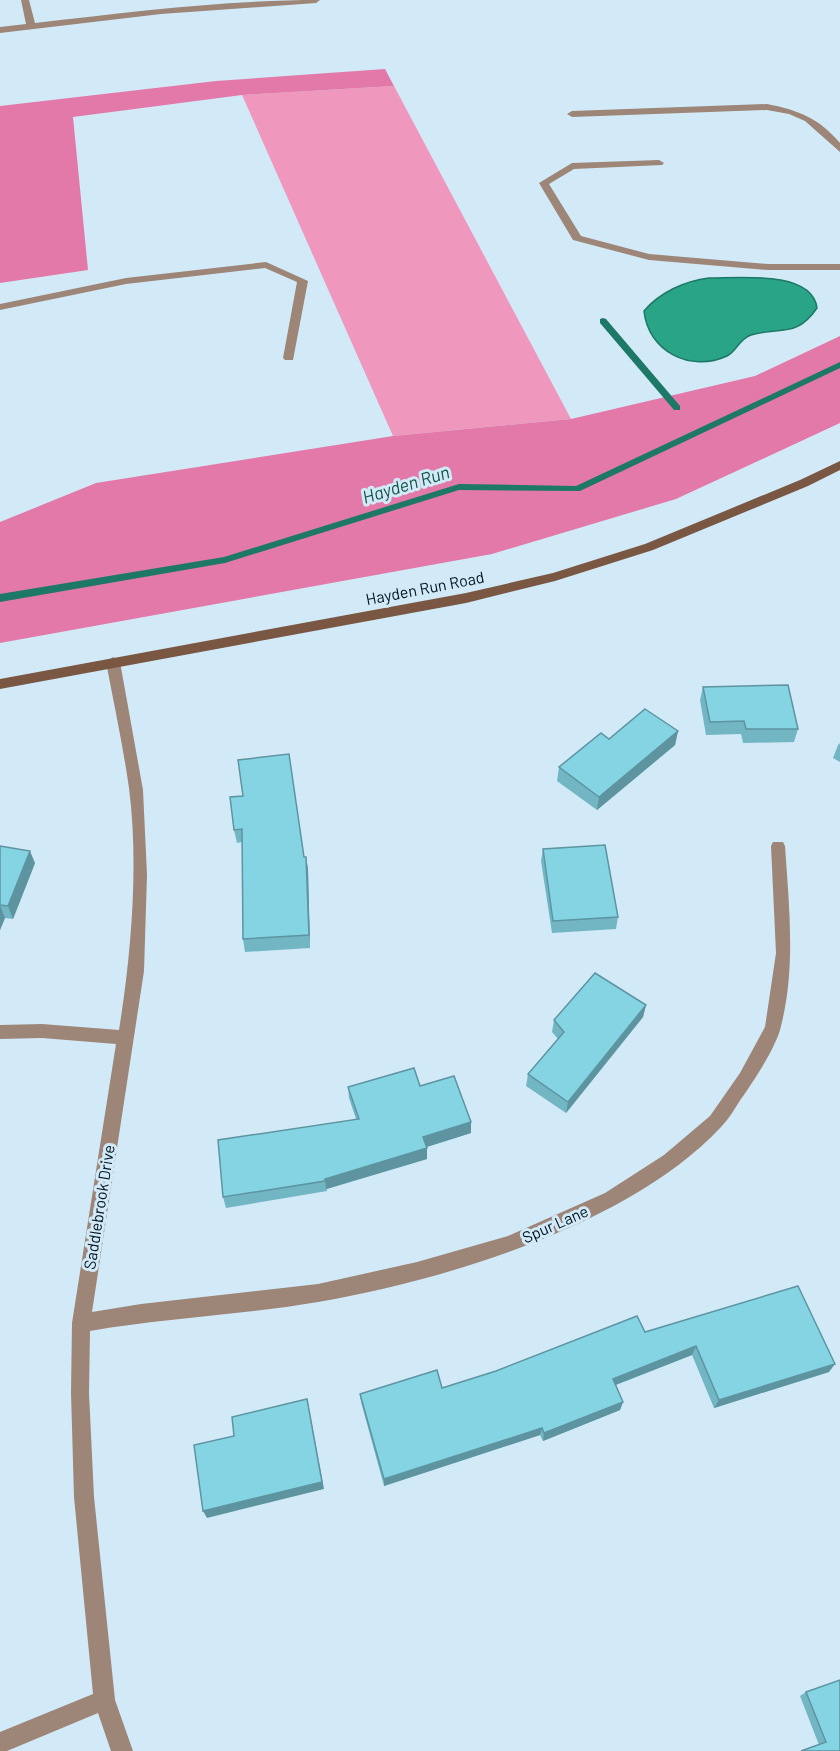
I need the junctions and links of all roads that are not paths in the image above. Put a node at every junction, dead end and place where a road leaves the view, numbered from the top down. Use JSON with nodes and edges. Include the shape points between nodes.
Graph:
{"nodes":[{"id":1,"x":25,"y":0,"type":"edge"},
{"id":2,"x":316,"y":0,"type":"edge"},
{"id":3,"x":31,"y":26,"type":"junction"},
{"id":4,"x":0,"y":30,"type":"edge"},
{"id":5,"x":572,"y":114,"type":"dead end"},
{"id":6,"x":840,"y":149,"type":"edge"},
{"id":7,"x":659,"y":163,"type":"dead end"},
{"id":8,"x":840,"y":267,"type":"edge"},
{"id":9,"x":0,"y":308,"type":"edge"},
{"id":10,"x":289,"y":358,"type":"dead end"},
{"id":11,"x":840,"y":465,"type":"edge"},
{"id":12,"x":113,"y":662,"type":"junction"},
{"id":13,"x":0,"y":684,"type":"edge"},
{"id":14,"x":778,"y":846,"type":"dead end"},
{"id":15,"x":0,"y":1032,"type":"edge"},
{"id":16,"x":125,"y":1038,"type":"junction"},
{"id":17,"x":81,"y":1323,"type":"junction"},
{"id":18,"x":104,"y":1701,"type":"junction"},
{"id":19,"x":0,"y":1743,"type":"edge"},
{"id":20,"x":122,"y":1751,"type":"edge"}],
"edges":[{"from":1,"to":3,"type":"street"},
{"from":2,"to":3,"type":"street","via":[[161,11]]},
{"from":3,"to":4,"type":"street"},
{"from":5,"to":6,"type":"street","via":[[767,107],[798,112],[821,125]]},
{"from":7,"to":8,"type":"street","via":[[572,166],[544,183],[577,238],[649,257],[768,267]]},
{"from":9,"to":10,"type":"street","via":[[126,282],[267,266],[303,281]]},
{"from":11,"to":12,"type":"main road","name":"Hayden Run Road","via":[[649,547],[555,577],[466,598]]},
{"from":12,"to":13,"type":"main road","name":"Hayden Run Road"},
{"from":12,"to":16,"type":"street","name":"Saddlebrook Drive","via":[[136,790],[140,875],[136,971]]},
{"from":14,"to":17,"type":"street","name":"Spur Lane","via":[[784,953],[773,1028],[746,1078],[716,1121],[670,1161],[611,1199],[510,1244],[417,1271],[318,1293]]},
{"from":15,"to":16,"type":"street","via":[[42,1031]]},
{"from":16,"to":17,"type":"street","name":"Saddlebrook Drive"},
{"from":17,"to":18,"type":"street","name":"Saddlebrook Drive","via":[[84,1497]]},
{"from":18,"to":19,"type":"street"},
{"from":18,"to":20,"type":"street","name":"Saddlebrook Drive"}]}
